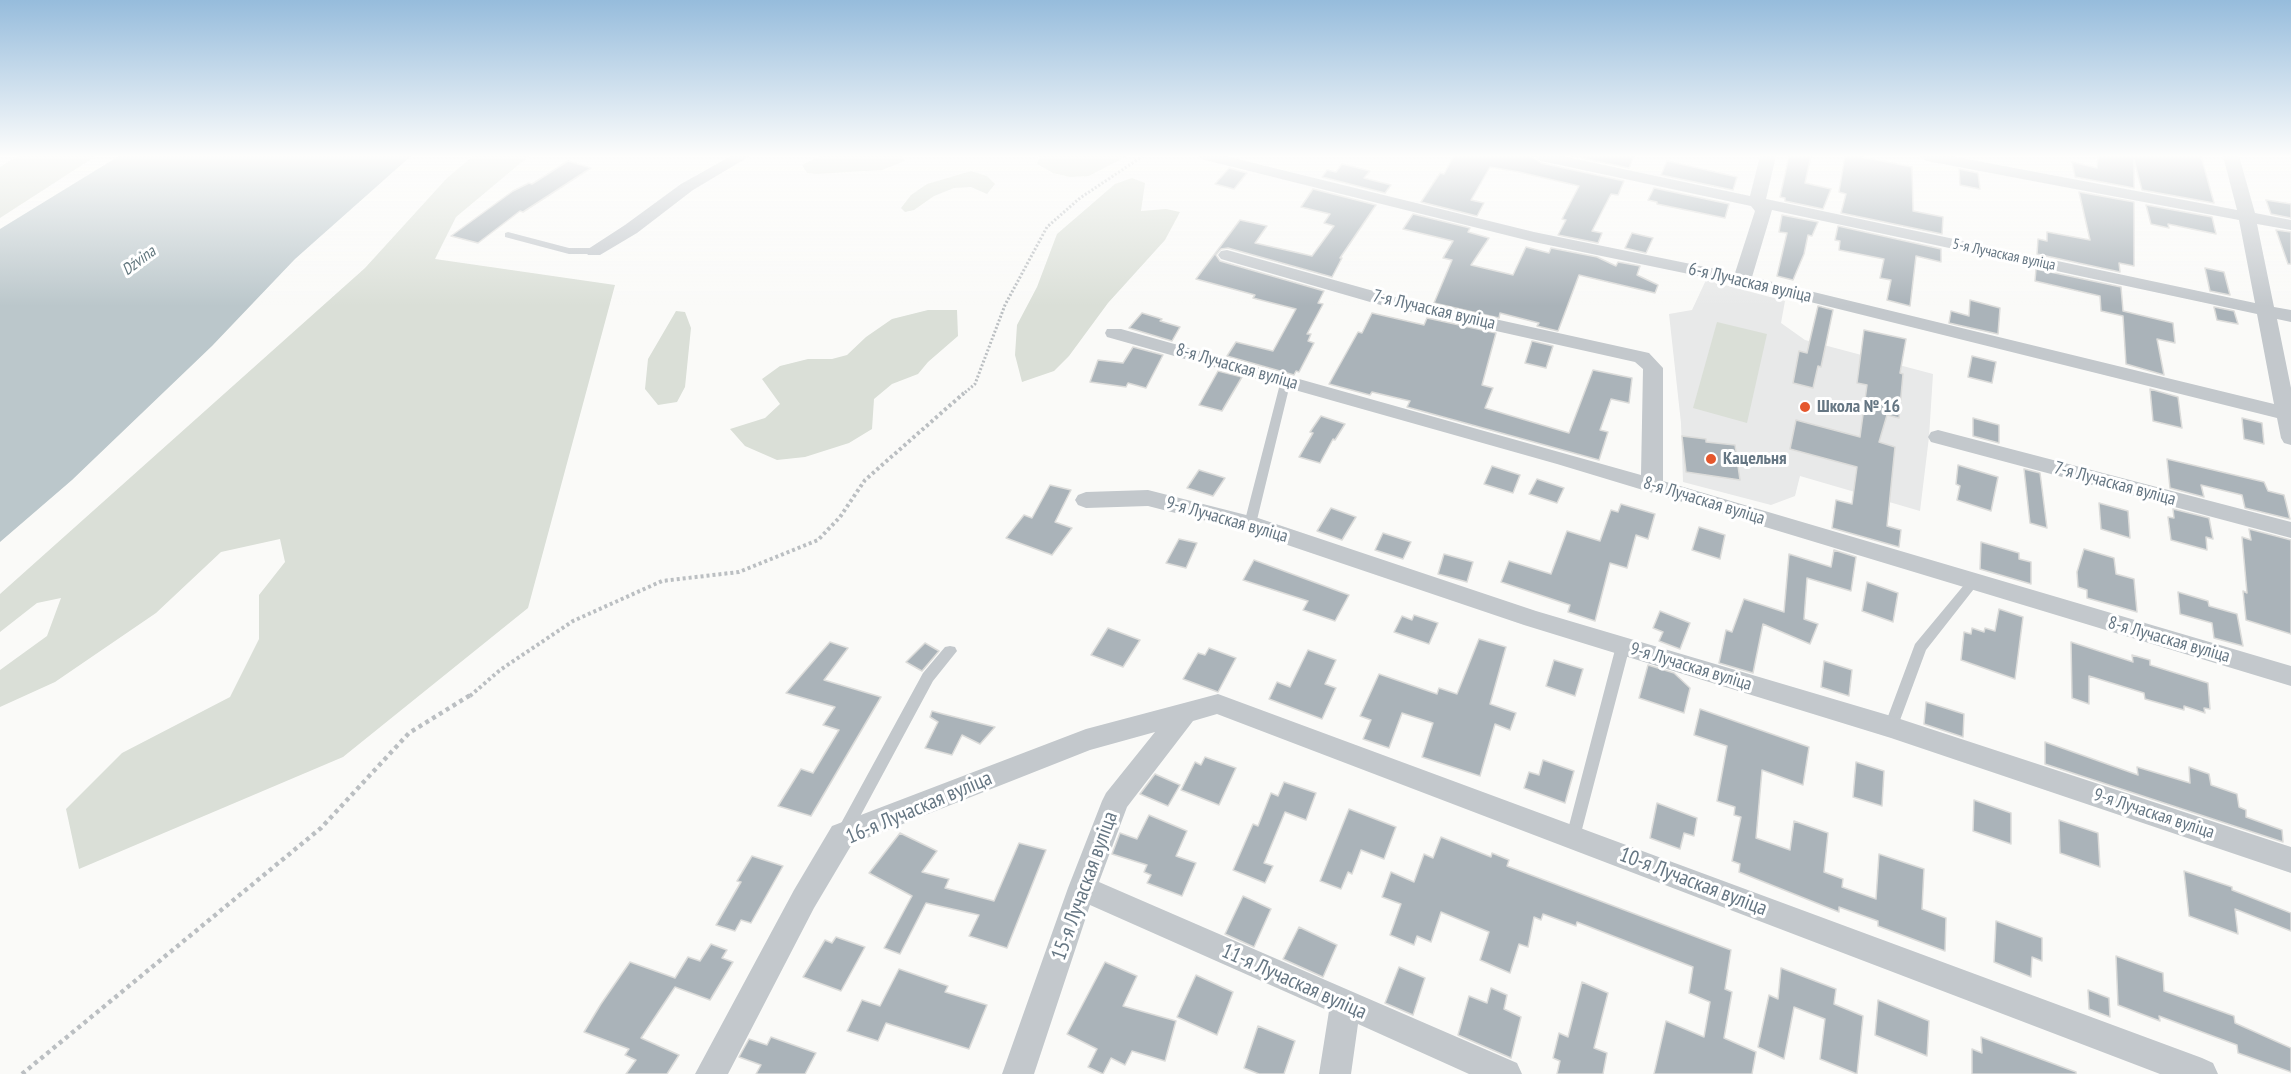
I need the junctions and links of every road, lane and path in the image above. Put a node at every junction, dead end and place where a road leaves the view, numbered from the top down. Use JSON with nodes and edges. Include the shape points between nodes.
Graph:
{"nodes":[{"id":1,"x":662,"y":206,"type":"edge"},
{"id":2,"x":1071,"y":206,"type":"edge"},
{"id":3,"x":1405,"y":206,"type":"edge"},
{"id":4,"x":1760,"y":206,"type":"edge"},
{"id":5,"x":1776,"y":206,"type":"edge"},
{"id":6,"x":2192,"y":206,"type":"edge"},
{"id":7,"x":2244,"y":206,"type":"edge"},
{"id":8,"x":2247,"y":216,"type":"junction"},
{"id":9,"x":2291,"y":225,"type":"edge"},
{"id":10,"x":508,"y":235,"type":"dead end"},
{"id":11,"x":594,"y":251,"type":"joint"},
{"id":12,"x":1227,"y":255,"type":"dead end"},
{"id":13,"x":1742,"y":280,"type":"junction"},
{"id":14,"x":2265,"y":310,"type":"junction"},
{"id":15,"x":2291,"y":316,"type":"edge"},
{"id":16,"x":1114,"y":333,"type":"dead end"},
{"id":17,"x":1286,"y":380,"type":"junction"},
{"id":18,"x":2288,"y":414,"type":"edge"},
{"id":19,"x":1938,"y":437,"type":"dead end"},
{"id":20,"x":2291,"y":438,"type":"edge"},
{"id":21,"x":1652,"y":486,"type":"junction"},
{"id":22,"x":1086,"y":500,"type":"dead end"},
{"id":23,"x":1250,"y":524,"type":"junction"},
{"id":24,"x":2291,"y":530,"type":"edge"},
{"id":25,"x":1973,"y":582,"type":"junction"},
{"id":26,"x":1623,"y":646,"type":"junction"},
{"id":27,"x":950,"y":651,"type":"dead end"},
{"id":28,"x":2291,"y":676,"type":"edge"},
{"id":29,"x":1183,"y":715,"type":"junction"},
{"id":30,"x":1891,"y":727,"type":"junction"},
{"id":31,"x":842,"y":835,"type":"junction"},
{"id":32,"x":1573,"y":837,"type":"junction"},
{"id":33,"x":2291,"y":860,"type":"edge"},
{"id":34,"x":1082,"y":888,"type":"junction"},
{"id":35,"x":1345,"y":1005,"type":"junction"},
{"id":36,"x":21,"y":1074,"type":"edge"},
{"id":37,"x":711,"y":1074,"type":"edge"},
{"id":38,"x":1018,"y":1074,"type":"edge"},
{"id":39,"x":1335,"y":1074,"type":"edge"},
{"id":40,"x":1506,"y":1074,"type":"edge"},
{"id":41,"x":2202,"y":1074,"type":"edge"}],
"edges":[{"from":1,"to":11,"type":"street"},
{"from":2,"to":36,"type":"path","via":[[1047,227],[1005,305],[975,384],[865,480],[840,517],[818,540],[739,572],[662,581],[573,621],[500,670],[467,698],[409,734],[321,828]]},
{"from":3,"to":13,"type":"street","name":"6-я Лучаская вуліца"},
{"from":4,"to":13,"type":"street","via":[[1764,211]]},
{"from":5,"to":14,"type":"street","name":"5-я Лучаская вуліца"},
{"from":6,"to":8,"type":"street"},
{"from":7,"to":8,"type":"street"},
{"from":8,"to":9,"type":"street"},
{"from":8,"to":14,"type":"street"},
{"from":10,"to":11,"type":"lane","via":[[569,251]]},
{"from":12,"to":21,"type":"street","name":"7-я Лучаская вуліца","via":[[1391,302],[1642,357],[1653,368]]},
{"from":13,"to":18,"type":"street","name":"6-я Лучаская вуліца"},
{"from":14,"to":15,"type":"street","name":"5-я Лучаская вуліца"},
{"from":14,"to":18,"type":"street"},
{"from":16,"to":17,"type":"street","name":"8-я Лучаская вуліца"},
{"from":17,"to":21,"type":"street","name":"8-я Лучаская вуліца"},
{"from":17,"to":23,"type":"lane"},
{"from":18,"to":20,"type":"street"},
{"from":19,"to":24,"type":"street","name":"7-я Лучаская вуліца"},
{"from":21,"to":25,"type":"street","name":"8-я Лучаская вуліца"},
{"from":22,"to":23,"type":"street","name":"9-я Лучаская вуліца","via":[[1148,498]]},
{"from":23,"to":26,"type":"street","name":"9-я Лучаская вуліца"},
{"from":25,"to":28,"type":"street","name":"8-я Лучаская вуліца"},
{"from":25,"to":30,"type":"lane","via":[[1920,648]]},
{"from":26,"to":30,"type":"street","name":"9-я Лучаская вуліца"},
{"from":26,"to":32,"type":"lane"},
{"from":27,"to":31,"type":"lane","via":[[928,677]]},
{"from":29,"to":31,"type":"street","name":"16-я Лучаская вуліца","via":[[1086,740]]},
{"from":29,"to":32,"type":"street","name":"10-я Лучаская вуліца","via":[[1218,704]]},
{"from":29,"to":34,"type":"street","name":"15-я Лучаская вуліца","via":[[1116,801]]},
{"from":30,"to":33,"type":"street","name":"9-я Лучаская вуліца"},
{"from":31,"to":37,"type":"street","name":"16-я Лучаская вуліца"},
{"from":32,"to":41,"type":"street","name":"10-я Лучаская вуліца"},
{"from":34,"to":35,"type":"street","name":"11-я Лучаская вуліца"},
{"from":34,"to":38,"type":"street","name":"15-я Лучаская вуліца"},
{"from":35,"to":39,"type":"street"},
{"from":35,"to":40,"type":"street","name":"11-я Лучаская вуліца"}]}
